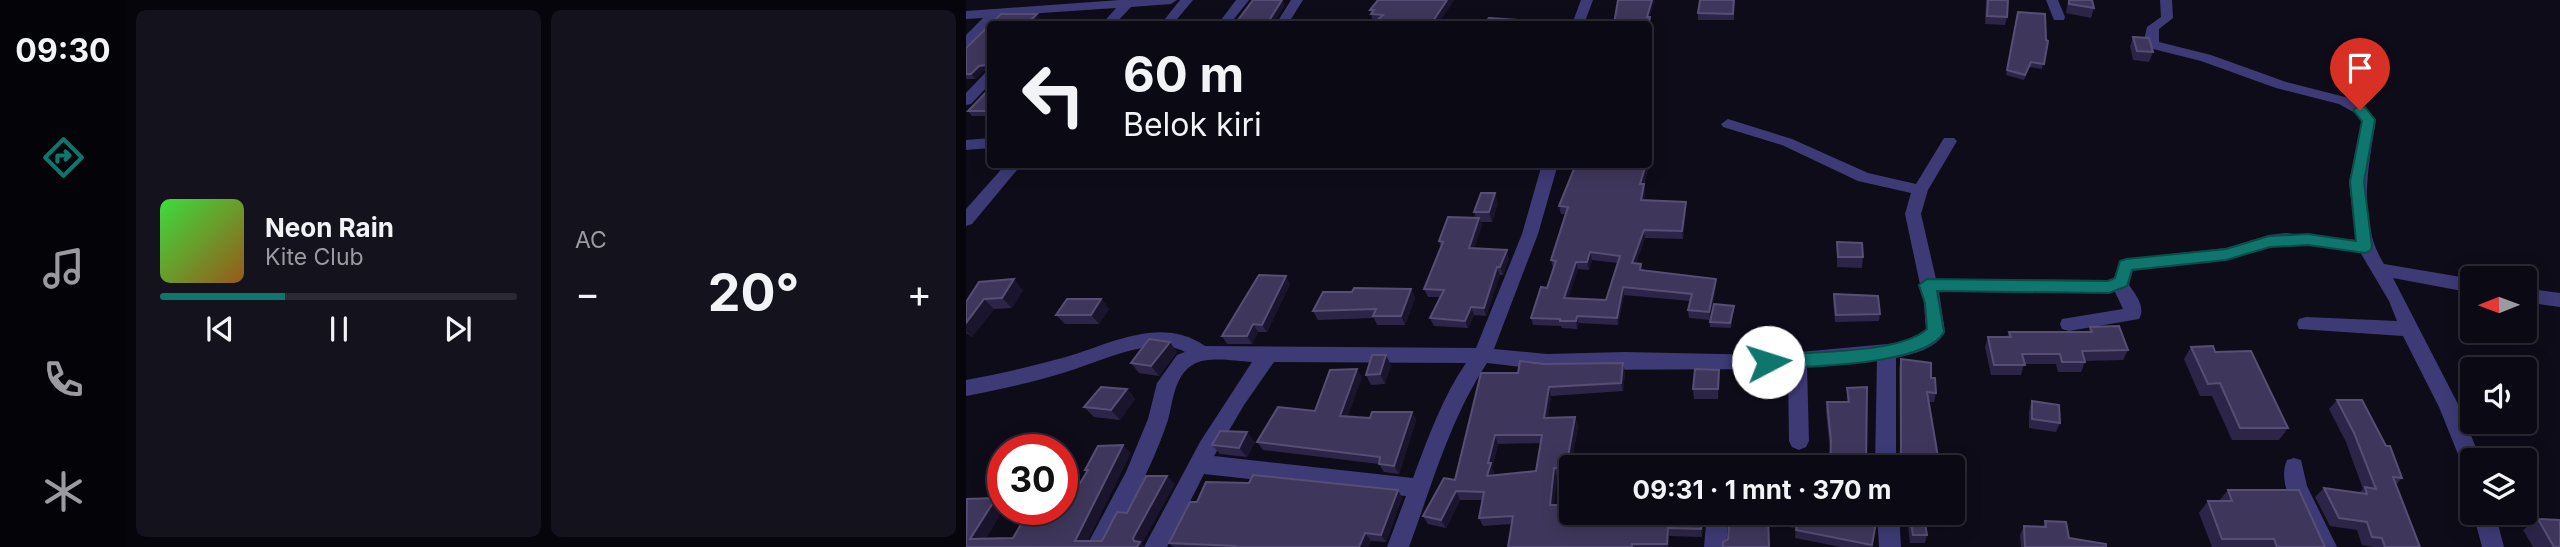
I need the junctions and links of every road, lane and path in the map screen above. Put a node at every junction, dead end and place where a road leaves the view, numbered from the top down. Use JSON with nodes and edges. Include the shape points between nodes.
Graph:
{"nodes":[{"id":1,"x":1171,"y":0,"type":"edge"},
{"id":2,"x":1187,"y":0,"type":"edge"},
{"id":3,"x":1243,"y":0,"type":"edge"},
{"id":4,"x":1297,"y":0,"type":"edge"},
{"id":5,"x":1587,"y":0,"type":"edge"},
{"id":6,"x":2052,"y":0,"type":"edge"},
{"id":7,"x":2166,"y":0,"type":"edge"},
{"id":8,"x":1126,"y":5,"type":"junction"},
{"id":9,"x":1058,"y":9,"type":"junction"},
{"id":10,"x":995,"y":14,"type":"junction"},
{"id":11,"x":966,"y":15,"type":"edge"},
{"id":12,"x":2059,"y":17,"type":"dead end"},
{"id":13,"x":988,"y":21,"type":"edge"},
{"id":14,"x":1045,"y":21,"type":"edge"},
{"id":15,"x":1111,"y":21,"type":"edge"},
{"id":16,"x":1170,"y":21,"type":"edge"},
{"id":17,"x":1226,"y":21,"type":"edge"},
{"id":18,"x":1284,"y":21,"type":"edge"},
{"id":19,"x":1579,"y":21,"type":"edge"},
{"id":20,"x":987,"y":22,"type":"edge"},
{"id":21,"x":966,"y":42,"type":"edge"},
{"id":22,"x":986,"y":80,"type":"edge"},
{"id":23,"x":966,"y":84,"type":"edge"},
{"id":24,"x":966,"y":101,"type":"edge"},
{"id":25,"x":1728,"y":124,"type":"dead end"},
{"id":26,"x":1948,"y":141,"type":"dead end"},
{"id":27,"x":987,"y":143,"type":"edge"},
{"id":28,"x":966,"y":145,"type":"edge"},
{"id":29,"x":1012,"y":168,"type":"edge"},
{"id":30,"x":1549,"y":168,"type":"edge"},
{"id":31,"x":1920,"y":190,"type":"junction"},
{"id":32,"x":966,"y":220,"type":"edge"},
{"id":33,"x":2365,"y":247,"type":"junction"},
{"id":34,"x":2379,"y":269,"type":"junction"},
{"id":35,"x":2119,"y":284,"type":"junction"},
{"id":36,"x":2460,"y":284,"type":"edge"},
{"id":37,"x":1927,"y":285,"type":"junction"},
{"id":38,"x":2538,"y":297,"type":"edge"},
{"id":39,"x":2560,"y":300,"type":"edge"},
{"id":40,"x":2069,"y":324,"type":"dead end"},
{"id":41,"x":2306,"y":324,"type":"dead end"},
{"id":42,"x":2409,"y":329,"type":"junction"},
{"id":43,"x":1886,"y":352,"type":"junction"},
{"id":44,"x":1201,"y":353,"type":"junction"},
{"id":45,"x":1269,"y":354,"type":"junction"},
{"id":46,"x":1482,"y":355,"type":"junction"},
{"id":47,"x":1797,"y":360,"type":"junction"},
{"id":48,"x":966,"y":388,"type":"edge"},
{"id":49,"x":1799,"y":440,"type":"dead end"},
{"id":50,"x":2466,"y":448,"type":"edge"},
{"id":51,"x":1886,"y":455,"type":"edge"},
{"id":52,"x":1199,"y":464,"type":"junction"},
{"id":53,"x":2294,"y":467,"type":"dead end"},
{"id":54,"x":1420,"y":488,"type":"junction"},
{"id":55,"x":1716,"y":525,"type":"edge"},
{"id":56,"x":1889,"y":525,"type":"edge"},
{"id":57,"x":2487,"y":525,"type":"edge"},
{"id":58,"x":1097,"y":547,"type":"edge"},
{"id":59,"x":1155,"y":547,"type":"edge"},
{"id":60,"x":1398,"y":547,"type":"edge"},
{"id":61,"x":1715,"y":547,"type":"edge"},
{"id":62,"x":1890,"y":547,"type":"edge"},
{"id":63,"x":2326,"y":547,"type":"edge"},
{"id":64,"x":2493,"y":547,"type":"edge"}],
"edges":[{"from":1,"to":8,"type":"street"},
{"from":2,"to":16,"type":"street"},
{"from":3,"to":17,"type":"street"},
{"from":4,"to":18,"type":"street"},
{"from":5,"to":19,"type":"street"},
{"from":6,"to":12,"type":"street"},
{"from":7,"to":33,"type":"street","via":[[2167,18],[2153,27],[2154,45],[2344,101],[2366,115],[2369,120],[2357,182]]},
{"from":8,"to":9,"type":"street"},
{"from":8,"to":15,"type":"street"},
{"from":9,"to":10,"type":"street"},
{"from":9,"to":14,"type":"street"},
{"from":10,"to":11,"type":"street"},
{"from":10,"to":13,"type":"street"},
{"from":20,"to":21,"type":"street"},
{"from":22,"to":23,"type":"street"},
{"from":22,"to":24,"type":"street"},
{"from":25,"to":31,"type":"street","via":[[1787,142],[1864,177]]},
{"from":26,"to":31,"type":"street"},
{"from":27,"to":28,"type":"street"},
{"from":29,"to":32,"type":"street"},
{"from":30,"to":46,"type":"street","via":[[1527,244]]},
{"from":31,"to":37,"type":"street","via":[[1913,214]]},
{"from":33,"to":34,"type":"street"},
{"from":33,"to":35,"type":"street","via":[[2308,239],[2269,241],[2226,254],[2126,265]]},
{"from":34,"to":36,"type":"street"},
{"from":34,"to":42,"type":"street"},
{"from":35,"to":37,"type":"street"},
{"from":35,"to":40,"type":"street","via":[[2133,314]]},
{"from":37,"to":43,"type":"street","via":[[1936,332],[1924,342]]},
{"from":38,"to":39,"type":"street"},
{"from":41,"to":42,"type":"street"},
{"from":42,"to":50,"type":"street"},
{"from":43,"to":47,"type":"street"},
{"from":43,"to":51,"type":"street"},
{"from":44,"to":45,"type":"street"},
{"from":44,"to":48,"type":"street","via":[[1178,341],[1131,344]]},
{"from":44,"to":58,"type":"street","via":[[1184,360],[1164,389],[1158,419],[1135,476]]},
{"from":45,"to":46,"type":"street"},
{"from":45,"to":52,"type":"street"},
{"from":46,"to":47,"type":"street","via":[[1547,362]]},
{"from":46,"to":54,"type":"street","via":[[1446,418]]},
{"from":47,"to":49,"type":"street"},
{"from":52,"to":54,"type":"street"},
{"from":52,"to":59,"type":"street"},
{"from":53,"to":63,"type":"street","via":[[2296,487]]},
{"from":54,"to":60,"type":"street"},
{"from":55,"to":61,"type":"street"},
{"from":56,"to":62,"type":"street"},
{"from":57,"to":64,"type":"street"}]}
